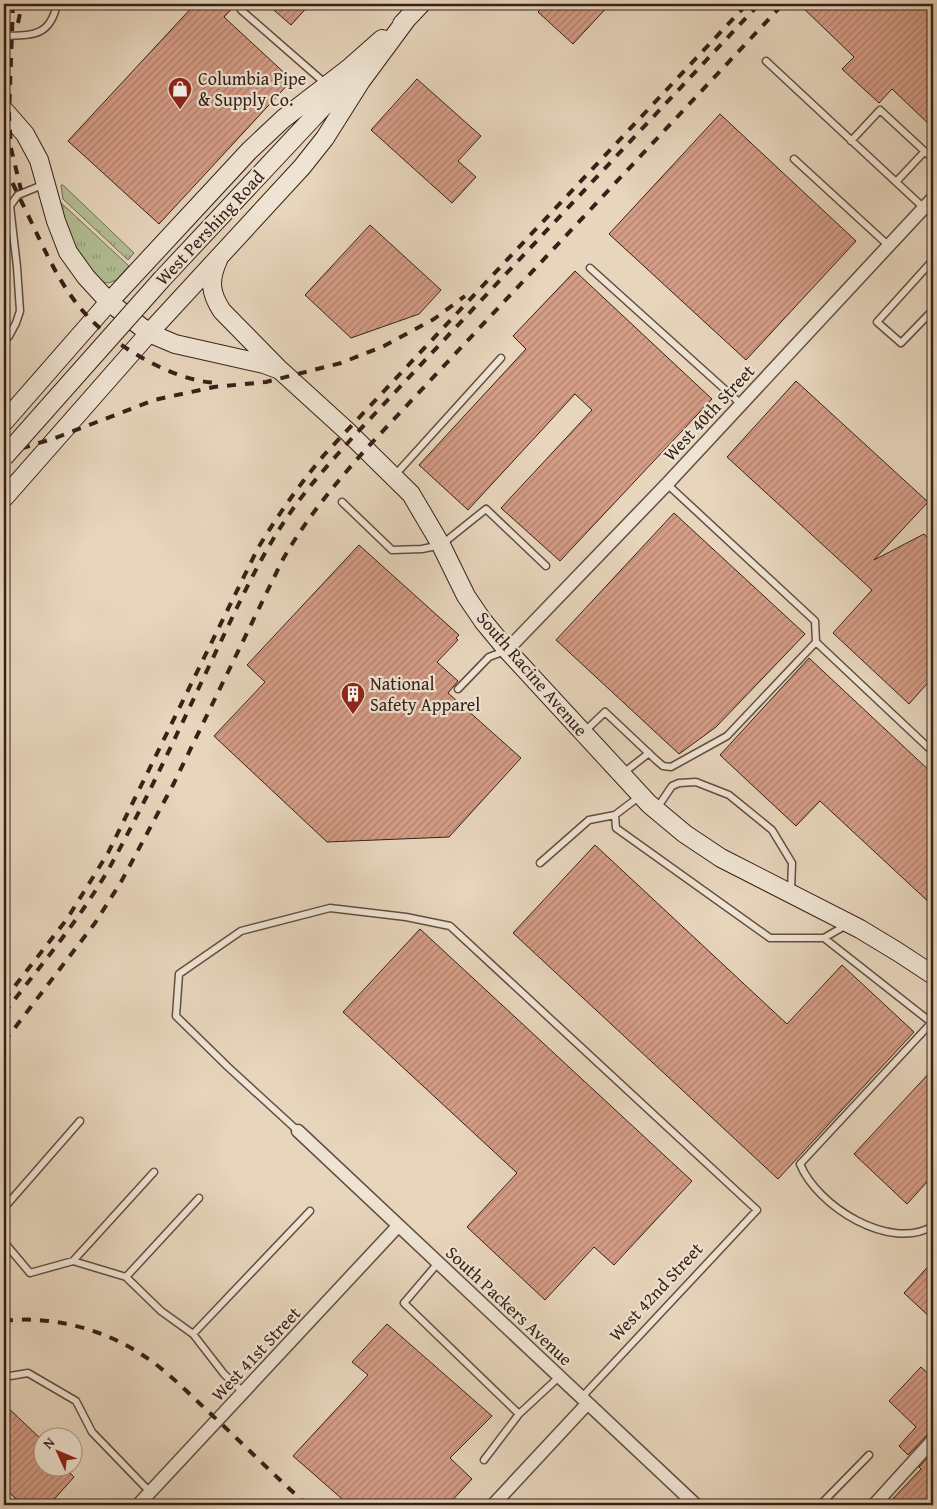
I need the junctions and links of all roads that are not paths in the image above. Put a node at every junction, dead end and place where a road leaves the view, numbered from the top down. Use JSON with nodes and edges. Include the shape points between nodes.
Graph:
{"nodes":[{"id":1,"x":57,"y":4,"type":"edge"},
{"id":2,"x":241,"y":10,"type":"dead end"},
{"id":3,"x":415,"y":10,"type":"edge"},
{"id":4,"x":4,"y":36,"type":"edge"},
{"id":5,"x":766,"y":61,"type":"dead end"},
{"id":6,"x":327,"y":85,"type":"junction"},
{"id":7,"x":4,"y":110,"type":"edge"},
{"id":8,"x":851,"y":141,"type":"junction"},
{"id":9,"x":925,"y":151,"type":"junction"},
{"id":10,"x":794,"y":159,"type":"dead end"},
{"id":11,"x":933,"y":159,"type":"edge"},
{"id":12,"x":896,"y":182,"type":"junction"},
{"id":13,"x":46,"y":183,"type":"junction"},
{"id":14,"x":4,"y":200,"type":"edge"},
{"id":15,"x":930,"y":202,"type":"edge"},
{"id":16,"x":10,"y":206,"type":"junction"},
{"id":17,"x":12,"y":228,"type":"junction"},
{"id":18,"x":4,"y":233,"type":"edge"},
{"id":19,"x":889,"y":246,"type":"junction"},
{"id":20,"x":220,"y":256,"type":"junction"},
{"id":21,"x":933,"y":260,"type":"edge"},
{"id":22,"x":590,"y":268,"type":"dead end"},
{"id":23,"x":109,"y":302,"type":"junction"},
{"id":24,"x":933,"y":310,"type":"edge"},
{"id":25,"x":149,"y":333,"type":"junction"},
{"id":26,"x":4,"y":341,"type":"edge"},
{"id":27,"x":501,"y":358,"type":"dead end"},
{"id":28,"x":280,"y":370,"type":"junction"},
{"id":29,"x":741,"y":404,"type":"junction"},
{"id":30,"x":4,"y":422,"type":"edge"},
{"id":31,"x":4,"y":457,"type":"edge"},
{"id":32,"x":394,"y":476,"type":"junction"},
{"id":33,"x":667,"y":484,"type":"junction"},
{"id":34,"x":4,"y":498,"type":"edge"},
{"id":35,"x":342,"y":502,"type":"dead end"},
{"id":36,"x":441,"y":544,"type":"junction"},
{"id":37,"x":546,"y":566,"type":"dead end"},
{"id":38,"x":816,"y":642,"type":"junction"},
{"id":39,"x":507,"y":650,"type":"junction"},
{"id":40,"x":458,"y":689,"type":"dead end"},
{"id":41,"x":583,"y":733,"type":"junction"},
{"id":42,"x":933,"y":752,"type":"edge"},
{"id":43,"x":649,"y":753,"type":"junction"},
{"id":44,"x":622,"y":775,"type":"junction"},
{"id":45,"x":641,"y":795,"type":"junction"},
{"id":46,"x":655,"y":809,"type":"junction"},
{"id":47,"x":615,"y":815,"type":"junction"},
{"id":48,"x":540,"y":863,"type":"dead end"},
{"id":49,"x":791,"y":894,"type":"junction"},
{"id":50,"x":849,"y":924,"type":"junction"},
{"id":51,"x":824,"y":938,"type":"junction"},
{"id":52,"x":933,"y":975,"type":"edge"},
{"id":53,"x":932,"y":1022,"type":"edge"},
{"id":54,"x":80,"y":1121,"type":"dead end"},
{"id":55,"x":298,"y":1131,"type":"joint"},
{"id":56,"x":154,"y":1172,"type":"dead end"},
{"id":57,"x":199,"y":1198,"type":"dead end"},
{"id":58,"x":4,"y":1208,"type":"edge"},
{"id":59,"x":310,"y":1211,"type":"dead end"},
{"id":60,"x":398,"y":1226,"type":"junction"},
{"id":61,"x":933,"y":1226,"type":"edge"},
{"id":62,"x":4,"y":1242,"type":"edge"},
{"id":63,"x":73,"y":1261,"type":"junction"},
{"id":64,"x":438,"y":1263,"type":"junction"},
{"id":65,"x":126,"y":1276,"type":"junction"},
{"id":66,"x":193,"y":1334,"type":"junction"},
{"id":67,"x":4,"y":1377,"type":"edge"},
{"id":68,"x":559,"y":1377,"type":"junction"},
{"id":69,"x":244,"y":1392,"type":"junction"},
{"id":70,"x":584,"y":1401,"type":"junction"},
{"id":71,"x":519,"y":1414,"type":"junction"},
{"id":72,"x":933,"y":1440,"type":"edge"},
{"id":73,"x":869,"y":1455,"type":"dead end"},
{"id":74,"x":484,"y":1460,"type":"dead end"},
{"id":75,"x":150,"y":1492,"type":"junction"},
{"id":76,"x":682,"y":1500,"type":"edge"},
{"id":77,"x":138,"y":1505,"type":"edge"},
{"id":78,"x":493,"y":1505,"type":"edge"},
{"id":79,"x":696,"y":1505,"type":"edge"},
{"id":80,"x":820,"y":1505,"type":"edge"},
{"id":81,"x":874,"y":1505,"type":"edge"}],
"edges":[{"from":1,"to":4,"type":"lane","via":[[55,14],[42,31],[32,35]]},
{"from":2,"to":6,"type":"lane"},
{"from":3,"to":6,"type":"main road"},
{"from":3,"to":20,"type":"main road","via":[[361,80],[325,138]]},
{"from":3,"to":31,"type":"main road","name":"West Pershing Road","bridge":true,"via":[[162,279]]},
{"from":5,"to":8,"type":"lane"},
{"from":6,"to":23,"type":"main road","via":[[249,151]]},
{"from":7,"to":13,"type":"main road","name":"South Racine Avenue","via":[[29,142]]},
{"from":8,"to":9,"type":"lane","via":[[880,110]]},
{"from":8,"to":12,"type":"lane"},
{"from":9,"to":11,"type":"lane"},
{"from":9,"to":12,"type":"lane"},
{"from":10,"to":19,"type":"lane"},
{"from":12,"to":15,"type":"lane"},
{"from":13,"to":16,"type":"lane","via":[[18,195]]},
{"from":13,"to":23,"type":"main road","name":"South Racine Avenue","via":[[68,252]]},
{"from":14,"to":16,"type":"lane"},
{"from":15,"to":19,"type":"street","name":"West 40th Street"},
{"from":16,"to":17,"type":"lane"},
{"from":17,"to":18,"type":"lane"},
{"from":17,"to":26,"type":"lane","via":[[20,311],[16,324]]},
{"from":19,"to":29,"type":"street","name":"West 40th Street"},
{"from":20,"to":25,"type":"main road"},
{"from":20,"to":28,"type":"main road","via":[[212,273],[215,301]]},
{"from":21,"to":24,"type":"lane","via":[[877,322],[902,343]]},
{"from":22,"to":29,"type":"lane"},
{"from":23,"to":25,"type":"main road","name":"South Racine Avenue"},
{"from":23,"to":30,"type":"main road"},
{"from":25,"to":28,"type":"main road","name":"South Racine Avenue","via":[[175,344]]},
{"from":25,"to":34,"type":"main road"},
{"from":27,"to":32,"type":"lane"},
{"from":28,"to":32,"type":"main road","name":"South Racine Avenue"},
{"from":29,"to":33,"type":"street","name":"West 40th Street"},
{"from":32,"to":36,"type":"main road","name":"South Racine Avenue","via":[[411,494]]},
{"from":33,"to":38,"type":"lane","via":[[815,621]]},
{"from":33,"to":39,"type":"street","name":"West 40th Street"},
{"from":35,"to":36,"type":"lane","via":[[392,550],[422,549]]},
{"from":36,"to":37,"type":"lane","via":[[486,509]]},
{"from":36,"to":39,"type":"main road","name":"South Racine Avenue","via":[[466,596]]},
{"from":38,"to":42,"type":"lane"},
{"from":38,"to":43,"type":"lane","via":[[727,736],[670,767],[663,766]]},
{"from":39,"to":40,"type":"lane","via":[[489,657]]},
{"from":39,"to":41,"type":"main road","name":"South Racine Avenue"},
{"from":41,"to":43,"type":"lane","via":[[605,712]]},
{"from":41,"to":44,"type":"main road","name":"South Racine Avenue"},
{"from":43,"to":44,"type":"lane"},
{"from":44,"to":45,"type":"main road","name":"South Racine Avenue"},
{"from":45,"to":46,"type":"main road","name":"South Racine Avenue"},
{"from":45,"to":47,"type":"lane"},
{"from":46,"to":49,"type":"main road","name":"South Racine Avenue","via":[[721,858]]},
{"from":46,"to":49,"type":"lane","via":[[672,786],[679,783],[696,782],[729,795],[772,830],[792,863]]},
{"from":47,"to":48,"type":"lane","via":[[589,820]]},
{"from":47,"to":51,"type":"lane","via":[[616,828],[770,938]]},
{"from":49,"to":50,"type":"main road","name":"South Racine Avenue"},
{"from":50,"to":51,"type":"lane"},
{"from":50,"to":52,"type":"main road","name":"South Racine Avenue"},
{"from":51,"to":53,"type":"lane"},
{"from":53,"to":61,"type":"lane","via":[[800,1164],[804,1176],[849,1217],[873,1228],[899,1234],[924,1231]]},
{"from":54,"to":58,"type":"lane"},
{"from":55,"to":60,"type":"street","name":"South Packers Avenue"},
{"from":55,"to":70,"type":"lane","name":"West 42nd Street","via":[[176,1016],[178,974],[241,930],[330,908],[406,917],[450,926],[757,1210]]},
{"from":56,"to":63,"type":"lane"},
{"from":57,"to":65,"type":"lane"},
{"from":59,"to":66,"type":"lane"},
{"from":60,"to":64,"type":"street","name":"South Packers Avenue"},
{"from":60,"to":69,"type":"street","name":"West 41st Street"},
{"from":62,"to":63,"type":"lane","via":[[30,1273]]},
{"from":63,"to":65,"type":"lane"},
{"from":64,"to":68,"type":"street","name":"South Packers Avenue"},
{"from":64,"to":71,"type":"lane","via":[[404,1303]]},
{"from":65,"to":66,"type":"lane","via":[[161,1311]]},
{"from":66,"to":69,"type":"lane","via":[[224,1374]]},
{"from":67,"to":75,"type":"lane","via":[[28,1373],[76,1401],[92,1432]]},
{"from":68,"to":70,"type":"street","name":"South Packers Avenue"},
{"from":68,"to":71,"type":"lane"},
{"from":69,"to":75,"type":"street","name":"West 41st Street"},
{"from":70,"to":76,"type":"street","name":"South Packers Avenue"},
{"from":70,"to":78,"type":"street","name":"West 42nd Street"},
{"from":71,"to":74,"type":"lane"},
{"from":72,"to":81,"type":"street"},
{"from":73,"to":80,"type":"lane"},
{"from":75,"to":77,"type":"street","name":"West 41st Street"},
{"from":76,"to":79,"type":"street","name":"South Packers Avenue"}]}
